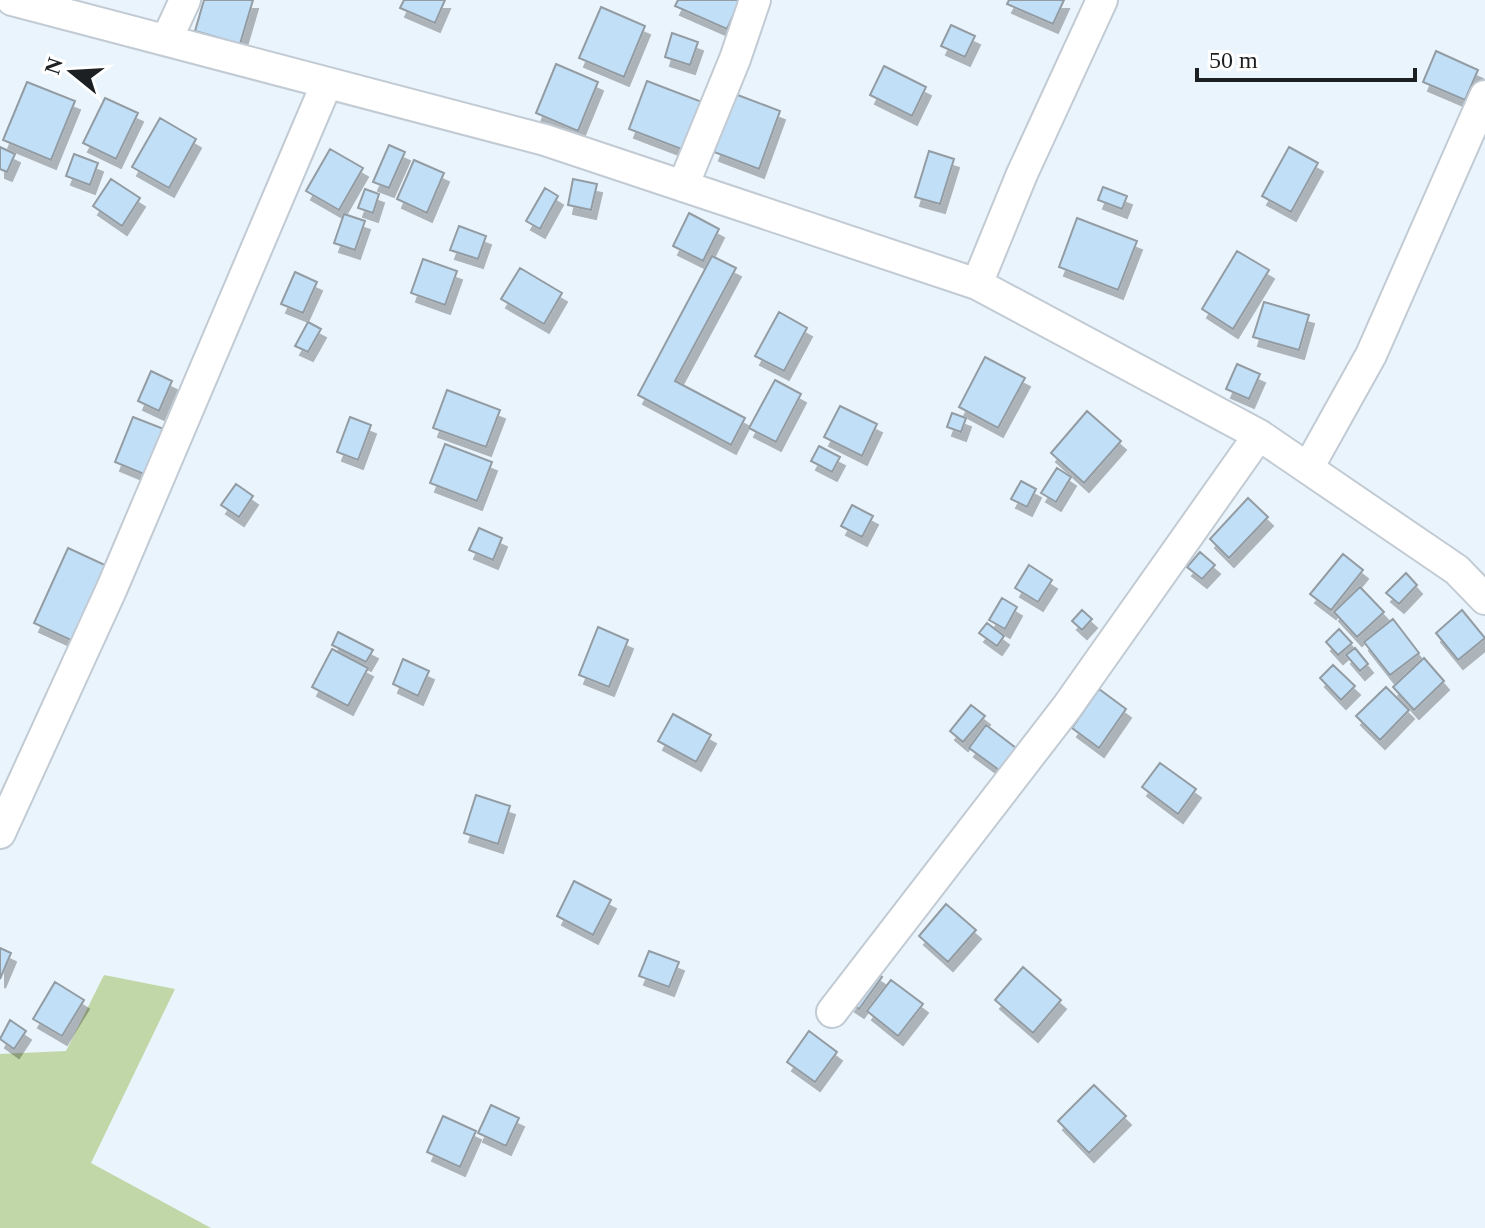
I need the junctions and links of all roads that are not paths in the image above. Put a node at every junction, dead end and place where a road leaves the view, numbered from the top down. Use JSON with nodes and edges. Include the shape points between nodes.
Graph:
{"nodes":[{"id":1,"x":12,"y":0,"type":"edge"},
{"id":2,"x":185,"y":0,"type":"edge"},
{"id":3,"x":755,"y":0,"type":"edge"},
{"id":4,"x":1102,"y":0,"type":"edge"},
{"id":5,"x":167,"y":39,"type":"junction"},
{"id":6,"x":326,"y":85,"type":"junction"},
{"id":7,"x":1485,"y":96,"type":"edge"},
{"id":8,"x":683,"y":186,"type":"junction"},
{"id":9,"x":977,"y":284,"type":"junction"},
{"id":10,"x":1259,"y":435,"type":"junction"},
{"id":11,"x":1308,"y":468,"type":"junction"},
{"id":12,"x":1485,"y":599,"type":"edge"},
{"id":13,"x":0,"y":833,"type":"edge"},
{"id":14,"x":832,"y":1012,"type":"dead end"}],
"edges":[{"from":1,"to":5,"type":"street"},
{"from":2,"to":5,"type":"street"},
{"from":3,"to":8,"type":"street"},
{"from":4,"to":9,"type":"street"},
{"from":5,"to":6,"type":"street"},
{"from":6,"to":8,"type":"street","via":[[545,140]]},
{"from":6,"to":13,"type":"street","via":[[112,588]]},
{"from":7,"to":11,"type":"street","via":[[1371,355]]},
{"from":8,"to":9,"type":"street"},
{"from":9,"to":10,"type":"street"},
{"from":10,"to":11,"type":"street"},
{"from":10,"to":14,"type":"street","via":[[1067,707]]},
{"from":11,"to":12,"type":"street","via":[[1457,570]]}]}
